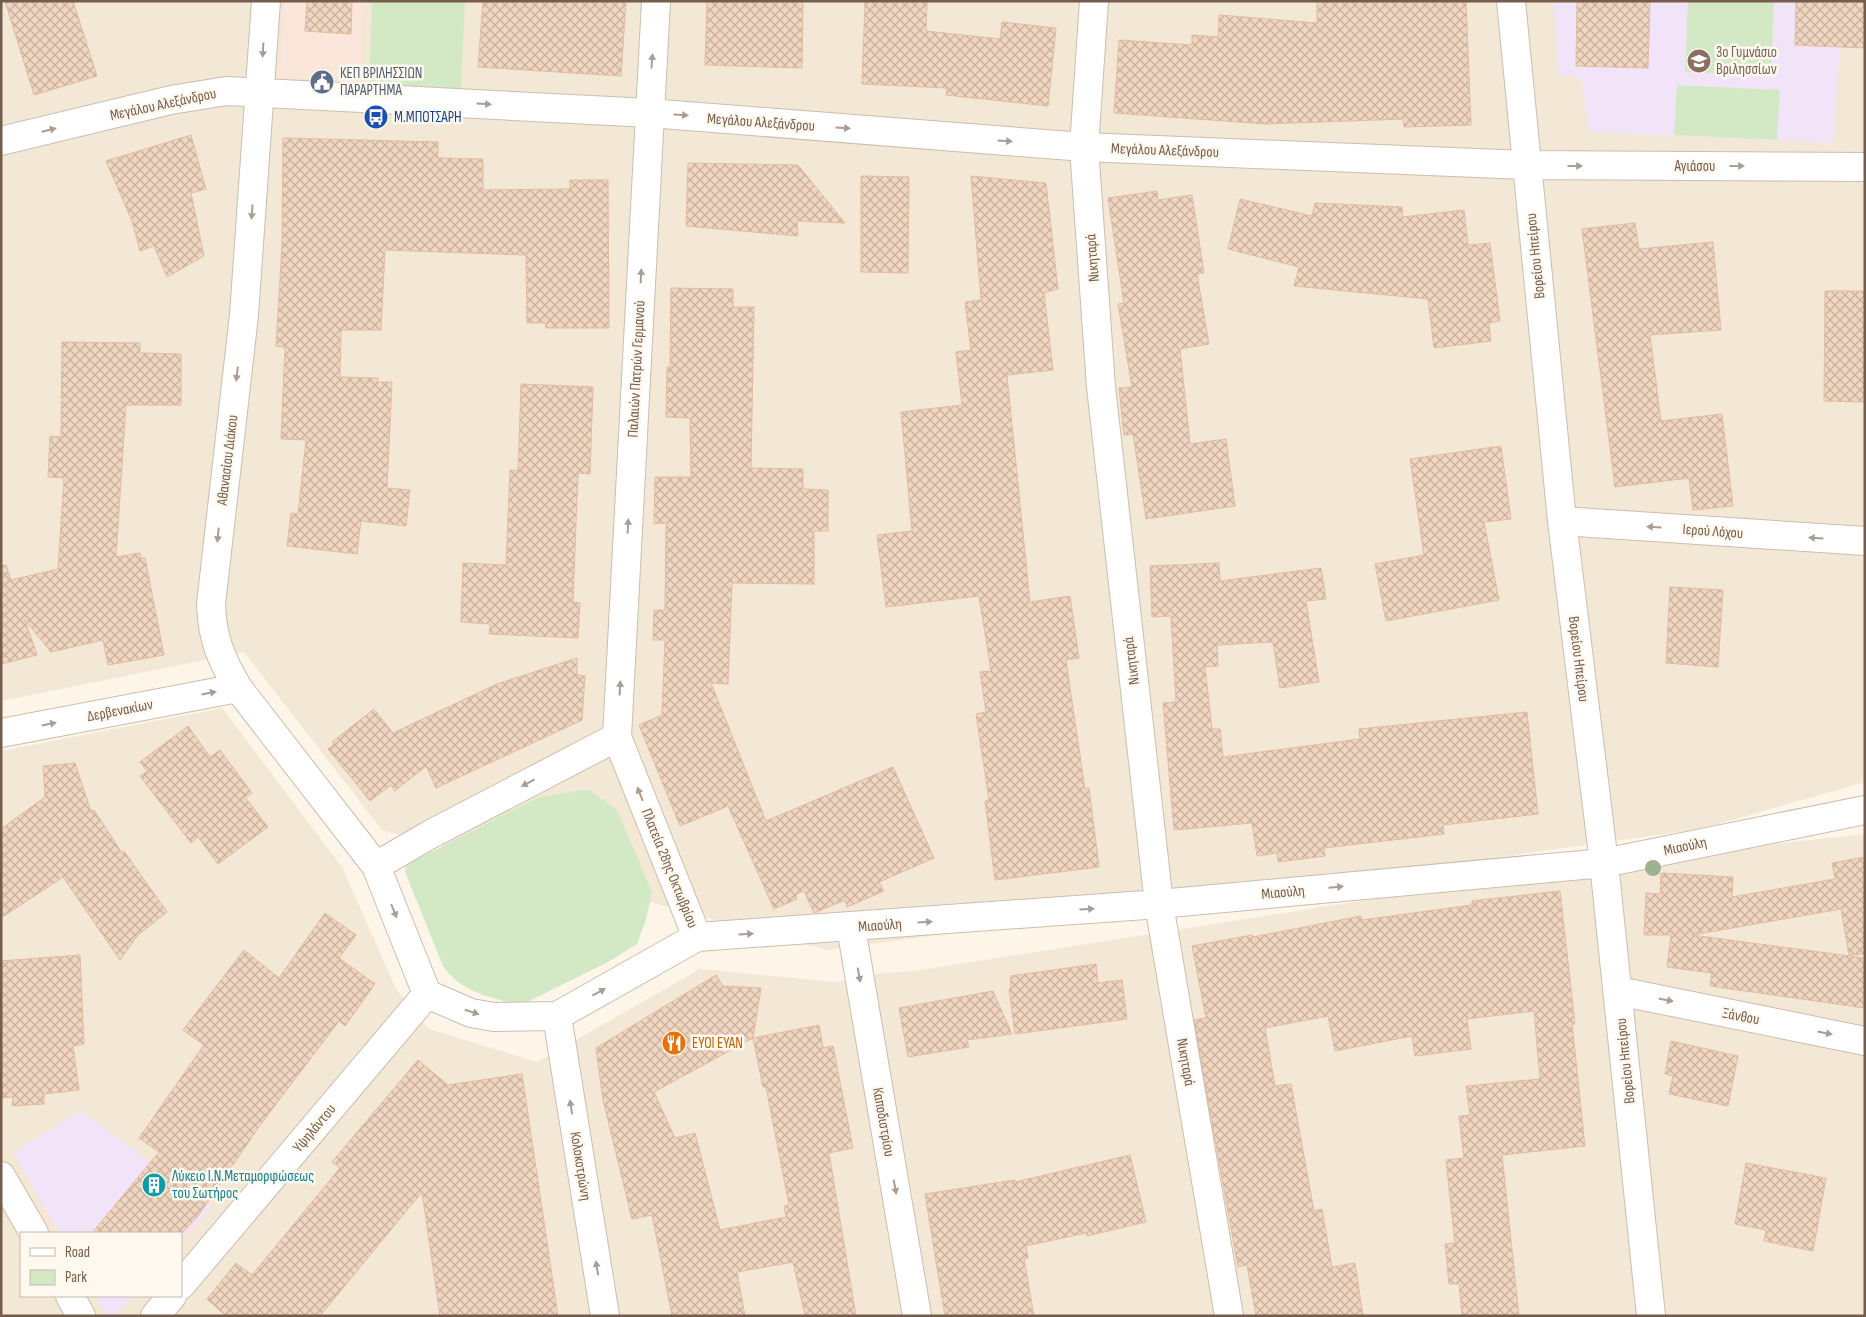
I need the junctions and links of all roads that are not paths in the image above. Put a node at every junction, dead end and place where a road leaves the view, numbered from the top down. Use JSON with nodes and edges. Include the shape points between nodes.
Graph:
{"nodes":[{"id":1,"x":266,"y":1,"type":"edge"},
{"id":2,"x":656,"y":1,"type":"edge"},
{"id":3,"x":1094,"y":1,"type":"edge"},
{"id":4,"x":1511,"y":1,"type":"edge"},
{"id":5,"x":261,"y":92,"type":"junction"},
{"id":6,"x":649,"y":113,"type":"junction"},
{"id":7,"x":1,"y":142,"type":"edge"},
{"id":8,"x":1084,"y":147,"type":"junction"},
{"id":9,"x":1526,"y":166,"type":"junction"},
{"id":10,"x":1865,"y":167,"type":"edge"},
{"id":11,"x":1562,"y":521,"type":"junction"},
{"id":12,"x":1865,"y":541,"type":"edge"},
{"id":13,"x":238,"y":688,"type":"junction"},
{"id":14,"x":1,"y":733,"type":"edge"},
{"id":15,"x":618,"y":736,"type":"junction"},
{"id":16,"x":1865,"y":810,"type":"edge"},
{"id":17,"x":1604,"y":863,"type":"junction"},
{"id":18,"x":376,"y":866,"type":"junction"},
{"id":19,"x":1159,"y":904,"type":"junction"},
{"id":20,"x":851,"y":927,"type":"junction"},
{"id":21,"x":697,"y":937,"type":"junction"},
{"id":22,"x":1618,"y":991,"type":"junction"},
{"id":23,"x":427,"y":994,"type":"junction"},
{"id":24,"x":557,"y":1016,"type":"junction"},
{"id":25,"x":1865,"y":1041,"type":"edge"},
{"id":26,"x":1,"y":1176,"type":"edge"},
{"id":27,"x":33,"y":1232,"type":"edge"},
{"id":28,"x":182,"y":1284,"type":"edge"},
{"id":29,"x":71,"y":1297,"type":"edge"},
{"id":30,"x":171,"y":1297,"type":"edge"},
{"id":31,"x":81,"y":1316,"type":"edge"},
{"id":32,"x":155,"y":1316,"type":"edge"},
{"id":33,"x":605,"y":1316,"type":"edge"},
{"id":34,"x":917,"y":1316,"type":"edge"},
{"id":35,"x":1229,"y":1316,"type":"edge"},
{"id":36,"x":1651,"y":1316,"type":"edge"}],
"edges":[{"from":1,"to":5,"type":"street","name":"Αθανασίου Διάκου","one_way":true},
{"from":6,"to":2,"type":"street","name":"Παλαιών Πατρών Γερμανού","one_way":true},
{"from":3,"to":8,"type":"street","name":"Νικηταρά"},
{"from":4,"to":9,"type":"street","name":"Βορείου Ηπείρου"},
{"from":5,"to":6,"type":"street","name":"Μεγάλου Αλεξάνδρου","one_way":true},
{"from":7,"to":5,"type":"street","name":"Μεγάλου Αλεξάνδρου","one_way":true,"via":[[178,98],[226,91]]},
{"from":5,"to":13,"type":"street","name":"Αθανασίου Διάκου","one_way":true,"via":[[244,316],[211,604],[214,636]]},
{"from":6,"to":8,"type":"street","name":"Μεγάλου Αλεξάνδρου","one_way":true},
{"from":15,"to":6,"type":"street","name":"Παλαιών Πατρών Γερμανού","one_way":true},
{"from":8,"to":9,"type":"street","name":"Μεγάλου Αλεξάνδρου"},
{"from":8,"to":19,"type":"street","name":"Νικηταρά","via":[[1101,387]]},
{"from":9,"to":10,"type":"street","name":"Αγιάσου","one_way":true},
{"from":9,"to":11,"type":"street","name":"Βορείου Ηπείρου"},
{"from":12,"to":11,"type":"street","name":"Ιερού Λόχου","one_way":true},
{"from":11,"to":17,"type":"street","name":"Βορείου Ηπείρου"},
{"from":14,"to":13,"type":"street","name":"Δερβενακίων","one_way":true},
{"from":13,"to":18,"type":"street","name":"Αθανασίου Διάκου"},
{"from":15,"to":18,"type":"street","one_way":true},
{"from":21,"to":15,"type":"street","name":"Πλατεία 28ης Οκτωβρίου","one_way":true},
{"from":16,"to":17,"type":"street","name":"Μιαούλη"},
{"from":19,"to":17,"type":"street","name":"Μιαούλη","one_way":true},
{"from":17,"to":22,"type":"street","name":"Βορείου Ηπείρου"},
{"from":18,"to":23,"type":"street","one_way":true},
{"from":20,"to":19,"type":"street","name":"Μιαούλη","one_way":true},
{"from":19,"to":35,"type":"street","name":"Νικηταρά"},
{"from":21,"to":20,"type":"street","name":"Μιαούλη","one_way":true},
{"from":20,"to":34,"type":"street","name":"Καποδιστρίου","one_way":true},
{"from":24,"to":21,"type":"street","name":"Πλατεία 28ης Οκτωβρίου","one_way":true},
{"from":22,"to":25,"type":"street","name":"Ξάνθου","one_way":true},
{"from":22,"to":36,"type":"street","name":"Βορείου Ηπείρου"},
{"from":23,"to":24,"type":"street","name":"Πλατεία 28ης Οκτωβρίου","one_way":true,"via":[[472,1013],[494,1017]]},
{"from":23,"to":28,"type":"street","name":"Υψηλάντου"},
{"from":33,"to":24,"type":"street","name":"Κολοκοτρώνη","one_way":true},
{"from":26,"to":27,"type":"street"},
{"from":29,"to":31,"type":"street"},
{"from":30,"to":32,"type":"street"}]}
